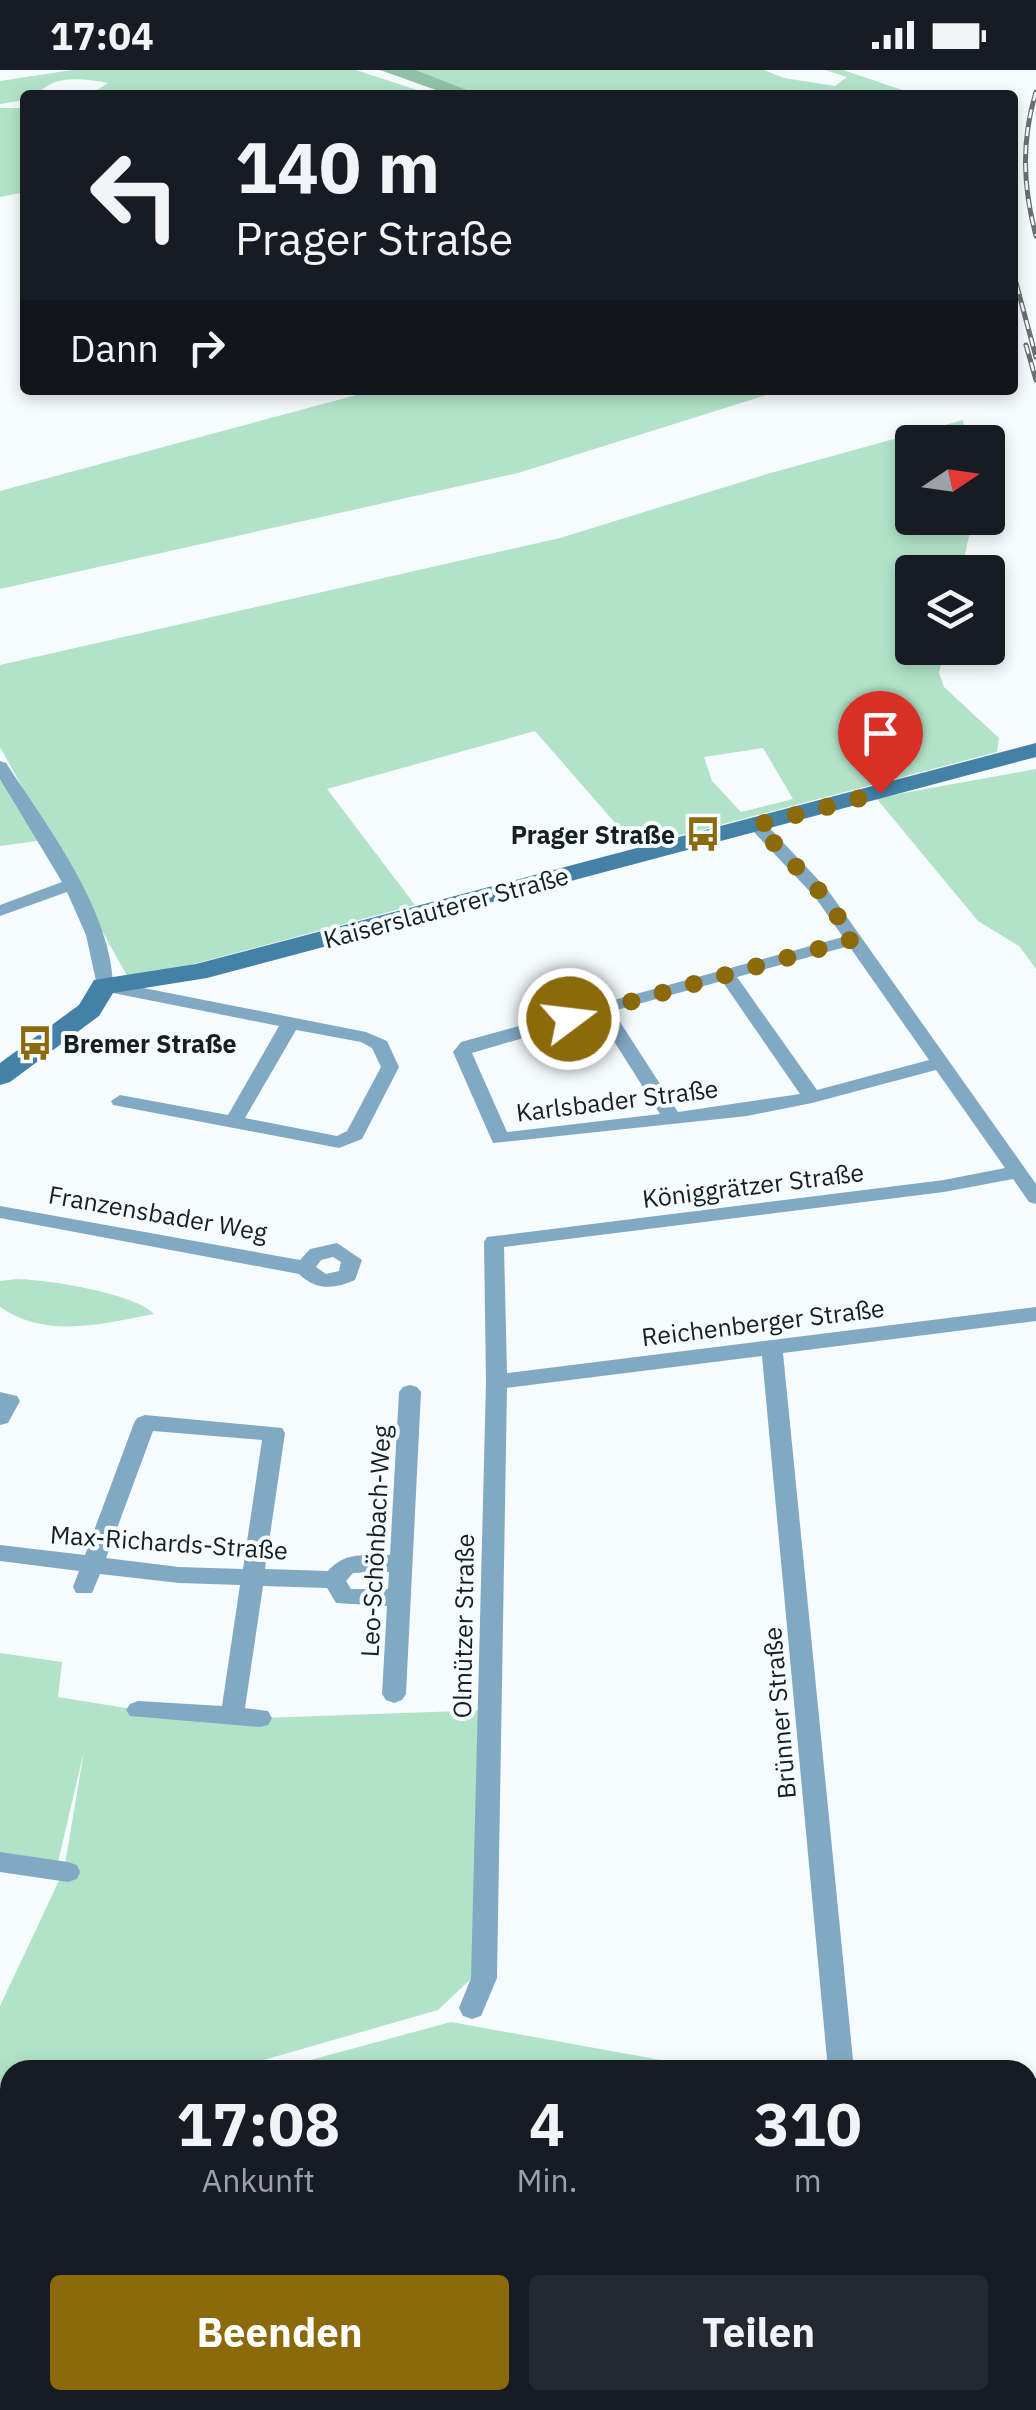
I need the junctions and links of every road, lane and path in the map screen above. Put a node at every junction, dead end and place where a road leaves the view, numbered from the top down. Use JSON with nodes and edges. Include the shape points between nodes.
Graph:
{"nodes":[{"id":1,"x":1036,"y":750,"type":"edge"},
{"id":2,"x":0,"y":766,"type":"edge"},
{"id":3,"x":757,"y":825,"type":"junction"},
{"id":4,"x":71,"y":886,"type":"junction"},
{"id":5,"x":0,"y":912,"type":"edge"},
{"id":6,"x":854,"y":939,"type":"junction"},
{"id":7,"x":726,"y":974,"type":"junction"},
{"id":8,"x":104,"y":986,"type":"junction"},
{"id":9,"x":603,"y":1010,"type":"junction"},
{"id":10,"x":290,"y":1024,"type":"junction"},
{"id":11,"x":940,"y":1063,"type":"junction"},
{"id":12,"x":0,"y":1076,"type":"edge"},
{"id":13,"x":812,"y":1097,"type":"junction"},
{"id":14,"x":120,"y":1102,"type":"dead end"},
{"id":15,"x":673,"y":1119,"type":"junction"},
{"id":16,"x":233,"y":1123,"type":"junction"},
{"id":17,"x":1018,"y":1172,"type":"junction"},
{"id":18,"x":1036,"y":1198,"type":"edge"},
{"id":19,"x":0,"y":1212,"type":"edge"},
{"id":20,"x":494,"y":1242,"type":"joint"},
{"id":21,"x":306,"y":1268,"type":"dead end"},
{"id":22,"x":1036,"y":1314,"type":"edge"},
{"id":23,"x":772,"y":1350,"type":"junction"},
{"id":24,"x":497,"y":1382,"type":"junction"},
{"id":25,"x":410,"y":1392,"type":"dead end"},
{"id":26,"x":0,"y":1399,"type":"edge"},
{"id":27,"x":0,"y":1418,"type":"edge"},
{"id":28,"x":0,"y":1553,"type":"edge"},
{"id":29,"x":400,"y":1563,"type":"junction"},
{"id":30,"x":88,"y":1577,"type":"junction"},
{"id":31,"x":254,"y":1578,"type":"junction"},
{"id":32,"x":334,"y":1580,"type":"junction"},
{"id":33,"x":400,"y":1598,"type":"junction"},
{"id":34,"x":394,"y":1694,"type":"dead end"},
{"id":35,"x":138,"y":1710,"type":"dead end"},
{"id":36,"x":232,"y":1716,"type":"junction"},
{"id":37,"x":260,"y":1718,"type":"dead end"},
{"id":38,"x":0,"y":1862,"type":"edge"},
{"id":39,"x":68,"y":1872,"type":"dead end"},
{"id":40,"x":472,"y":2008,"type":"dead end"},
{"id":41,"x":840,"y":2060,"type":"edge"}],
"edges":[{"from":1,"to":3,"type":"street","name":"Kaiserslauterer Straße"},
{"from":2,"to":4,"type":"street"},
{"from":3,"to":6,"type":"street"},
{"from":3,"to":8,"type":"street","name":"Kaiserslauterer Straße","via":[[197,972]]},
{"from":4,"to":5,"type":"street"},
{"from":4,"to":8,"type":"street","via":[[98,941]]},
{"from":6,"to":7,"type":"street","name":"Karlsbader Straße"},
{"from":6,"to":11,"type":"street"},
{"from":7,"to":9,"type":"street","name":"Karlsbader Straße"},
{"from":7,"to":13,"type":"street"},
{"from":8,"to":10,"type":"street"},
{"from":8,"to":12,"type":"street","via":[[90,1010]]},
{"from":9,"to":15,"type":"street"},
{"from":9,"to":15,"type":"street","name":"Karlsbader Straße","via":[[462,1052],[500,1139]]},
{"from":10,"to":16,"type":"street"},
{"from":10,"to":16,"type":"street","via":[[380,1045],[388,1074],[355,1135],[338,1142]]},
{"from":11,"to":13,"type":"street","name":"Karlsbader Straße"},
{"from":11,"to":17,"type":"street"},
{"from":13,"to":15,"type":"street","name":"Karlsbader Straße"},
{"from":14,"to":16,"type":"street"},
{"from":17,"to":18,"type":"street"},
{"from":17,"to":20,"type":"street","name":"Königgrätzer Straße"},
{"from":19,"to":21,"type":"street","name":"Franzensbader Weg"},
{"from":20,"to":24,"type":"street","name":"Olmützer Straße"},
{"from":22,"to":23,"type":"street","name":"Reichenberger Straße"},
{"from":23,"to":24,"type":"street","name":"Reichenberger Straße"},
{"from":23,"to":41,"type":"street","name":"Brünner Straße"},
{"from":24,"to":40,"type":"street","name":"Olmützer Straße","via":[[484,1978]]},
{"from":25,"to":29,"type":"street","name":"Leo-Schönbach-Weg"},
{"from":26,"to":27,"type":"street","via":[[9,1401]]},
{"from":28,"to":30,"type":"street","name":"Max-Richards-Straße"},
{"from":29,"to":32,"type":"street","name":"Max-Richards-Straße","via":[[347,1565]]},
{"from":29,"to":33,"type":"street","name":"Leo-Schönbach-Weg"},
{"from":30,"to":31,"type":"street","name":"Max-Richards-Straße"},
{"from":30,"to":31,"type":"street","via":[[144,1423],[274,1433]]},
{"from":31,"to":32,"type":"street","name":"Max-Richards-Straße"},
{"from":31,"to":36,"type":"street"},
{"from":32,"to":33,"type":"street","name":"Max-Richards-Straße","via":[[344,1597]]},
{"from":33,"to":34,"type":"street","name":"Leo-Schönbach-Weg"},
{"from":35,"to":36,"type":"street"},
{"from":36,"to":37,"type":"street"},
{"from":38,"to":39,"type":"street"}]}
